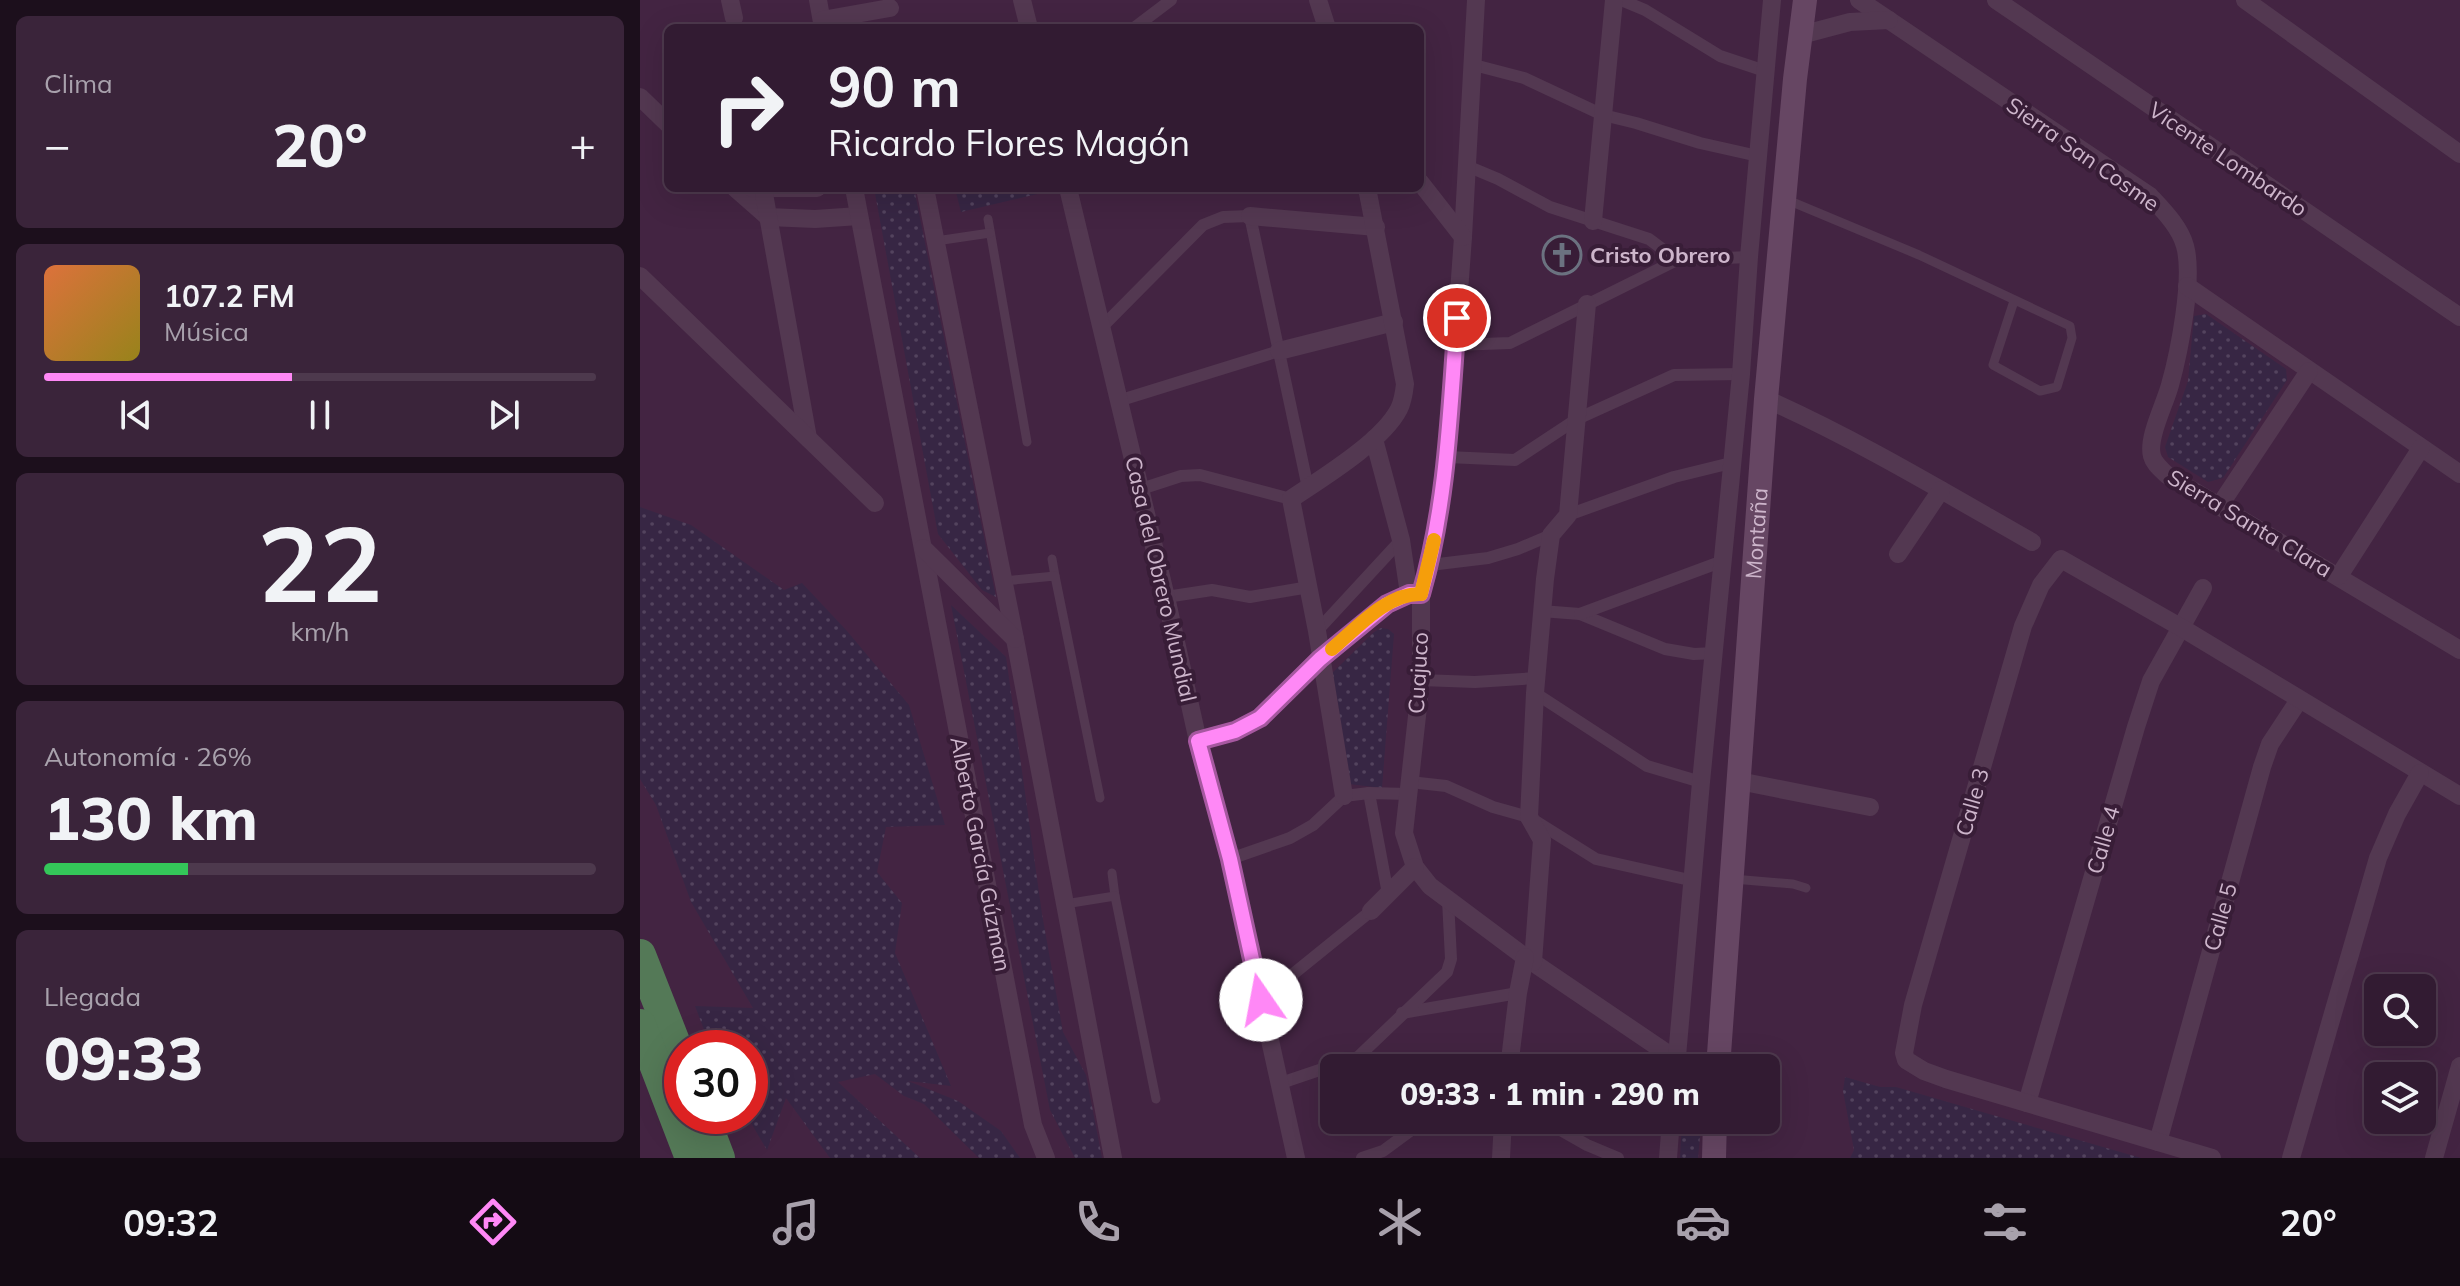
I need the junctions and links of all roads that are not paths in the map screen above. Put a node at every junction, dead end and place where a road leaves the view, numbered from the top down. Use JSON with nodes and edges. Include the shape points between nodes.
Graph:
{"nodes":[{"id":1,"x":818,"y":0,"type":"edge"},
{"id":2,"x":1022,"y":0,"type":"edge"},
{"id":3,"x":1171,"y":0,"type":"edge"},
{"id":4,"x":1318,"y":0,"type":"edge"},
{"id":5,"x":1476,"y":0,"type":"edge"},
{"id":6,"x":1614,"y":0,"type":"edge"},
{"id":7,"x":1621,"y":0,"type":"edge"},
{"id":8,"x":1772,"y":0,"type":"edge"},
{"id":9,"x":1805,"y":0,"type":"edge"},
{"id":10,"x":1859,"y":0,"type":"edge"},
{"id":11,"x":1996,"y":0,"type":"edge"},
{"id":12,"x":2245,"y":0,"type":"edge"},
{"id":13,"x":889,"y":4,"type":"edge"},
{"id":14,"x":1889,"y":20,"type":"junction"},
{"id":15,"x":822,"y":24,"type":"edge"},
{"id":16,"x":893,"y":24,"type":"edge"},
{"id":17,"x":1028,"y":24,"type":"edge"},
{"id":18,"x":1139,"y":24,"type":"edge"},
{"id":19,"x":1326,"y":24,"type":"edge"},
{"id":20,"x":1801,"y":35,"type":"junction"},
{"id":21,"x":1474,"y":65,"type":"junction"},
{"id":22,"x":1765,"y":71,"type":"junction"},
{"id":23,"x":1795,"y":79,"type":"junction"},
{"id":24,"x":640,"y":97,"type":"edge"},
{"id":25,"x":1603,"y":115,"type":"junction"},
{"id":26,"x":664,"y":120,"type":"edge"},
{"id":27,"x":2460,"y":154,"type":"edge"},
{"id":28,"x":1758,"y":156,"type":"junction"},
{"id":29,"x":1467,"y":166,"type":"junction"},
{"id":30,"x":1424,"y":187,"type":"edge"},
{"id":31,"x":740,"y":192,"type":"edge"},
{"id":32,"x":760,"y":192,"type":"edge"},
{"id":33,"x":855,"y":192,"type":"edge"},
{"id":34,"x":926,"y":192,"type":"edge"},
{"id":35,"x":1074,"y":192,"type":"edge"},
{"id":36,"x":1368,"y":192,"type":"edge"},
{"id":37,"x":1785,"y":199,"type":"junction"},
{"id":38,"x":859,"y":216,"type":"junction"},
{"id":39,"x":1250,"y":216,"type":"junction"},
{"id":40,"x":768,"y":217,"type":"junction"},
{"id":41,"x":988,"y":219,"type":"dead end"},
{"id":42,"x":1593,"y":221,"type":"junction"},
{"id":43,"x":1376,"y":227,"type":"junction"},
{"id":44,"x":990,"y":233,"type":"junction"},
{"id":45,"x":1463,"y":237,"type":"junction"},
{"id":46,"x":936,"y":241,"type":"junction"},
{"id":47,"x":1749,"y":257,"type":"junction"},
{"id":48,"x":1677,"y":260,"type":"junction"},
{"id":49,"x":640,"y":276,"type":"edge"},
{"id":50,"x":2187,"y":286,"type":"junction"},
{"id":51,"x":2014,"y":301,"type":"junction"},
{"id":52,"x":1587,"y":304,"type":"junction"},
{"id":53,"x":2460,"y":317,"type":"edge"},
{"id":54,"x":1394,"y":322,"type":"junction"},
{"id":55,"x":1100,"y":329,"type":"junction"},
{"id":56,"x":1744,"y":331,"type":"junction"},
{"id":57,"x":1772,"y":334,"type":"junction"},
{"id":58,"x":1455,"y":345,"type":"junction"},
{"id":59,"x":1279,"y":351,"type":"junction"},
{"id":60,"x":2309,"y":371,"type":"junction"},
{"id":61,"x":1741,"y":374,"type":"junction"},
{"id":62,"x":1766,"y":399,"type":"junction"},
{"id":63,"x":1118,"y":401,"type":"junction"},
{"id":64,"x":1577,"y":419,"type":"junction"},
{"id":65,"x":808,"y":438,"type":"junction"},
{"id":66,"x":1374,"y":439,"type":"junction"},
{"id":67,"x":1027,"y":442,"type":"dead end"},
{"id":68,"x":2421,"y":448,"type":"junction"},
{"id":69,"x":1447,"y":457,"type":"junction"},
{"id":70,"x":1731,"y":463,"type":"junction"},
{"id":71,"x":2460,"y":474,"type":"edge"},
{"id":72,"x":1308,"y":488,"type":"junction"},
{"id":73,"x":1141,"y":489,"type":"junction"},
{"id":74,"x":1941,"y":490,"type":"junction"},
{"id":75,"x":1291,"y":499,"type":"junction"},
{"id":76,"x":875,"y":503,"type":"dead end"},
{"id":77,"x":2220,"y":505,"type":"junction"},
{"id":78,"x":1568,"y":515,"type":"junction"},
{"id":79,"x":1551,"y":535,"type":"junction"},
{"id":80,"x":1401,"y":540,"type":"junction"},
{"id":81,"x":2032,"y":542,"type":"dead end"},
{"id":82,"x":923,"y":548,"type":"junction"},
{"id":83,"x":1898,"y":554,"type":"dead end"},
{"id":84,"x":1052,"y":559,"type":"dead end"},
{"id":85,"x":1723,"y":561,"type":"junction"},
{"id":86,"x":1430,"y":565,"type":"junction"},
{"id":87,"x":1055,"y":576,"type":"junction"},
{"id":88,"x":2339,"y":576,"type":"junction"},
{"id":89,"x":1004,"y":581,"type":"junction"},
{"id":90,"x":1309,"y":587,"type":"junction"},
{"id":91,"x":2203,"y":588,"type":"dead end"},
{"id":92,"x":1415,"y":594,"type":"junction"},
{"id":93,"x":1166,"y":597,"type":"junction"},
{"id":94,"x":1541,"y":611,"type":"junction"},
{"id":95,"x":1580,"y":614,"type":"junction"},
{"id":96,"x":2182,"y":628,"type":"junction"},
{"id":97,"x":2460,"y":628,"type":"edge"},
{"id":98,"x":1317,"y":631,"type":"junction"},
{"id":99,"x":1015,"y":639,"type":"junction"},
{"id":100,"x":2455,"y":647,"type":"edge"},
{"id":101,"x":1715,"y":653,"type":"junction"},
{"id":102,"x":1320,"y":659,"type":"junction"},
{"id":103,"x":1421,"y":680,"type":"junction"},
{"id":104,"x":1536,"y":685,"type":"junction"},
{"id":105,"x":2299,"y":700,"type":"junction"},
{"id":106,"x":1198,"y":741,"type":"junction"},
{"id":107,"x":2420,"y":773,"type":"junction"},
{"id":108,"x":1739,"y":781,"type":"junction"},
{"id":109,"x":1701,"y":782,"type":"junction"},
{"id":110,"x":1409,"y":788,"type":"junction"},
{"id":111,"x":1369,"y":793,"type":"junction"},
{"id":112,"x":1344,"y":796,"type":"junction"},
{"id":113,"x":2460,"y":796,"type":"edge"},
{"id":114,"x":1100,"y":798,"type":"dead end"},
{"id":115,"x":1870,"y":807,"type":"dead end"},
{"id":116,"x":1529,"y":817,"type":"junction"},
{"id":117,"x":1230,"y":859,"type":"junction"},
{"id":118,"x":1415,"y":867,"type":"junction"},
{"id":119,"x":1112,"y":873,"type":"dead end"},
{"id":120,"x":1730,"y":879,"type":"junction"},
{"id":121,"x":1694,"y":881,"type":"junction"},
{"id":122,"x":1806,"y":888,"type":"dead end"},
{"id":123,"x":1388,"y":894,"type":"junction"},
{"id":124,"x":1115,"y":896,"type":"junction"},
{"id":125,"x":1448,"y":900,"type":"junction"},
{"id":126,"x":1065,"y":904,"type":"junction"},
{"id":127,"x":1371,"y":911,"type":"joint"},
{"id":128,"x":640,"y":955,"type":"edge"},
{"id":129,"x":1529,"y":959,"type":"junction"},
{"id":130,"x":1518,"y":993,"type":"junction"},
{"id":131,"x":1261,"y":1000,"type":"junction"},
{"id":132,"x":1402,"y":1013,"type":"junction"},
{"id":133,"x":640,"y":1025,"type":"edge"},
{"id":134,"x":669,"y":1030,"type":"edge"},
{"id":135,"x":1511,"y":1054,"type":"edge"},
{"id":136,"x":1663,"y":1054,"type":"edge"},
{"id":137,"x":1679,"y":1054,"type":"edge"},
{"id":138,"x":1719,"y":1054,"type":"edge"},
{"id":139,"x":2460,"y":1066,"type":"edge"},
{"id":140,"x":1278,"y":1084,"type":"junction"},
{"id":141,"x":1156,"y":1099,"type":"dead end"},
{"id":142,"x":2027,"y":1103,"type":"junction"},
{"id":143,"x":710,"y":1134,"type":"edge"},
{"id":144,"x":1406,"y":1134,"type":"edge"},
{"id":145,"x":1502,"y":1134,"type":"edge"},
{"id":146,"x":1568,"y":1134,"type":"edge"},
{"id":147,"x":1670,"y":1134,"type":"edge"},
{"id":148,"x":1715,"y":1134,"type":"edge"},
{"id":149,"x":2158,"y":1142,"type":"junction"},
{"id":150,"x":1714,"y":1156,"type":"edge"},
{"id":151,"x":691,"y":1158,"type":"edge"},
{"id":152,"x":719,"y":1158,"type":"edge"},
{"id":153,"x":1046,"y":1158,"type":"edge"},
{"id":154,"x":1113,"y":1158,"type":"edge"},
{"id":155,"x":1296,"y":1158,"type":"edge"},
{"id":156,"x":1362,"y":1158,"type":"edge"},
{"id":157,"x":1501,"y":1158,"type":"edge"},
{"id":158,"x":1618,"y":1158,"type":"edge"},
{"id":159,"x":1668,"y":1158,"type":"edge"},
{"id":160,"x":2212,"y":1158,"type":"edge"},
{"id":161,"x":2291,"y":1158,"type":"edge"},
{"id":162,"x":2434,"y":1158,"type":"edge"}],
"edges":[{"from":1,"to":15,"type":"street"},
{"from":2,"to":17,"type":"street"},
{"from":3,"to":18,"type":"street"},
{"from":4,"to":19,"type":"street"},
{"from":5,"to":21,"type":"street","name":"Cuajuco"},
{"from":6,"to":25,"type":"street"},
{"from":7,"to":22,"type":"street","via":[[1720,56]]},
{"from":8,"to":22,"type":"street","name":"Montaña"},
{"from":9,"to":20,"type":"main road","name":"Montaña"},
{"from":10,"to":14,"type":"street","name":"Sierra San Cosme"},
{"from":11,"to":53,"type":"street","name":"Vicente Lombardo"},
{"from":12,"to":27,"type":"street"},
{"from":13,"to":15,"type":"street"},
{"from":13,"to":16,"type":"street"},
{"from":14,"to":20,"type":"street","via":[[1850,22]]},
{"from":14,"to":50,"type":"street","name":"Sierra San Cosme","via":[[2150,196],[2185,246]]},
{"from":20,"to":23,"type":"main road","name":"Montaña"},
{"from":21,"to":25,"type":"street","via":[[1524,78]]},
{"from":21,"to":29,"type":"street","name":"Cuajuco"},
{"from":22,"to":23,"type":"street"},
{"from":22,"to":28,"type":"street","name":"Montaña"},
{"from":23,"to":37,"type":"main road","name":"Montaña"},
{"from":24,"to":26,"type":"street"},
{"from":25,"to":28,"type":"street"},
{"from":25,"to":42,"type":"street"},
{"from":28,"to":47,"type":"street","name":"Montaña"},
{"from":29,"to":42,"type":"street","via":[[1550,207]]},
{"from":29,"to":45,"type":"street","name":"Cuajuco"},
{"from":30,"to":45,"type":"street"},
{"from":31,"to":40,"type":"street"},
{"from":32,"to":40,"type":"street"},
{"from":33,"to":38,"type":"street","name":"Alberto García Gúzman"},
{"from":34,"to":46,"type":"street"},
{"from":35,"to":55,"type":"street","name":"Casa del Obrero Mundial"},
{"from":36,"to":43,"type":"street"},
{"from":37,"to":51,"type":"lane"},
{"from":37,"to":57,"type":"main road","name":"Montaña"},
{"from":38,"to":40,"type":"street"},
{"from":38,"to":82,"type":"street","name":"Alberto García Gúzman"},
{"from":39,"to":43,"type":"street"},
{"from":39,"to":55,"type":"street","via":[[1223,217],[1203,225]]},
{"from":39,"to":59,"type":"street"},
{"from":40,"to":65,"type":"street"},
{"from":41,"to":44,"type":"lane"},
{"from":42,"to":48,"type":"street","via":[[1649,239]]},
{"from":43,"to":54,"type":"street"},
{"from":44,"to":46,"type":"lane"},
{"from":44,"to":67,"type":"lane"},
{"from":45,"to":58,"type":"street","name":"Cuajuco"},
{"from":46,"to":89,"type":"street"},
{"from":47,"to":48,"type":"street"},
{"from":47,"to":56,"type":"street","name":"Montaña"},
{"from":48,"to":52,"type":"street"},
{"from":49,"to":65,"type":"street"},
{"from":50,"to":60,"type":"street"},
{"from":50,"to":77,"type":"street","name":"Sierra Santa Clara","via":[[2152,455],[2167,475]]},
{"from":51,"to":51,"type":"lane","via":[[2070,326],[2072,338],[2057,387],[2040,391],[1993,365]]},
{"from":52,"to":58,"type":"street","via":[[1510,343]]},
{"from":52,"to":64,"type":"street"},
{"from":54,"to":59,"type":"street"},
{"from":54,"to":66,"type":"street","via":[[1403,398]]},
{"from":55,"to":63,"type":"street","name":"Casa del Obrero Mundial"},
{"from":56,"to":57,"type":"street"},
{"from":56,"to":61,"type":"street","name":"Montaña"},
{"from":57,"to":62,"type":"main road","name":"Montaña"},
{"from":58,"to":69,"type":"street","name":"Cuajuco"},
{"from":59,"to":63,"type":"street"},
{"from":59,"to":72,"type":"street"},
{"from":60,"to":68,"type":"street"},
{"from":60,"to":77,"type":"street"},
{"from":61,"to":64,"type":"street","via":[[1674,375]]},
{"from":61,"to":70,"type":"street","name":"Montaña"},
{"from":62,"to":74,"type":"street"},
{"from":62,"to":108,"type":"main road","name":"Montaña"},
{"from":63,"to":73,"type":"street","name":"Casa del Obrero Mundial"},
{"from":64,"to":69,"type":"street","via":[[1515,460]]},
{"from":64,"to":78,"type":"street"},
{"from":65,"to":76,"type":"street"},
{"from":66,"to":72,"type":"street"},
{"from":66,"to":80,"type":"street"},
{"from":68,"to":71,"type":"street"},
{"from":68,"to":88,"type":"street"},
{"from":69,"to":86,"type":"street","name":"Cuajuco"},
{"from":70,"to":78,"type":"street"},
{"from":70,"to":85,"type":"street","name":"Montaña"},
{"from":72,"to":75,"type":"street"},
{"from":73,"to":75,"type":"street","via":[[1200,475]]},
{"from":73,"to":93,"type":"street","name":"Casa del Obrero Mundial"},
{"from":74,"to":81,"type":"street"},
{"from":74,"to":83,"type":"street"},
{"from":75,"to":90,"type":"street"},
{"from":77,"to":88,"type":"street","name":"Sierra Santa Clara"},
{"from":78,"to":79,"type":"street"},
{"from":79,"to":86,"type":"street","via":[[1488,558]]},
{"from":79,"to":94,"type":"street"},
{"from":80,"to":92,"type":"street"},
{"from":80,"to":98,"type":"street"},
{"from":82,"to":99,"type":"street"},
{"from":82,"to":153,"type":"street","name":"Alberto García Gúzman","via":[[1030,1109]]},
{"from":84,"to":87,"type":"lane"},
{"from":85,"to":95,"type":"street"},
{"from":85,"to":101,"type":"street","name":"Montaña"},
{"from":86,"to":92,"type":"street","name":"Cuajuco"},
{"from":87,"to":89,"type":"lane"},
{"from":87,"to":114,"type":"lane"},
{"from":88,"to":100,"type":"street","name":"Sierra Santa Clara"},
{"from":89,"to":99,"type":"street"},
{"from":90,"to":93,"type":"street","via":[[1250,597],[1212,590]]},
{"from":90,"to":98,"type":"street"},
{"from":91,"to":96,"type":"street","name":"Calle 4"},
{"from":92,"to":102,"type":"street","via":[[1387,604]]},
{"from":92,"to":103,"type":"street","name":"Cuajuco"},
{"from":93,"to":106,"type":"street","name":"Casa del Obrero Mundial"},
{"from":94,"to":95,"type":"street"},
{"from":94,"to":104,"type":"street"},
{"from":95,"to":101,"type":"street","via":[[1665,649]]},
{"from":96,"to":105,"type":"street"},
{"from":96,"to":142,"type":"street","name":"Calle 4","via":[[2151,681]]},
{"from":96,"to":142,"type":"street","name":"Calle 3","via":[[2061,559],[2041,585],[2023,626],[1913,1005],[1904,1053],[1924,1071]]},
{"from":97,"to":100,"type":"street"},
{"from":98,"to":102,"type":"street"},
{"from":99,"to":126,"type":"street"},
{"from":101,"to":109,"type":"street","name":"Montaña"},
{"from":102,"to":106,"type":"street","via":[[1260,718]]},
{"from":102,"to":112,"type":"street"},
{"from":103,"to":104,"type":"street"},
{"from":103,"to":110,"type":"street","name":"Cuajuco"},
{"from":104,"to":109,"type":"street","via":[[1647,766]]},
{"from":104,"to":116,"type":"street"},
{"from":105,"to":107,"type":"street"},
{"from":105,"to":149,"type":"street","name":"Calle 5","via":[[2270,744],[2262,767]]},
{"from":106,"to":117,"type":"street","name":"Casa del Obrero Mundial"},
{"from":107,"to":113,"type":"street"},
{"from":107,"to":161,"type":"street","via":[[2378,858]]},
{"from":108,"to":115,"type":"street"},
{"from":108,"to":120,"type":"main road","name":"Montaña"},
{"from":109,"to":121,"type":"street","name":"Montaña"},
{"from":110,"to":111,"type":"street"},
{"from":110,"to":116,"type":"street","via":[[1446,786]]},
{"from":110,"to":118,"type":"street","name":"Cuajuco","via":[[1404,833]]},
{"from":111,"to":112,"type":"street"},
{"from":111,"to":123,"type":"street"},
{"from":112,"to":117,"type":"street","via":[[1290,838]]},
{"from":116,"to":121,"type":"street","via":[[1596,859]]},
{"from":116,"to":129,"type":"street","via":[[1542,840]]},
{"from":117,"to":131,"type":"street","name":"Casa del Obrero Mundial"},
{"from":118,"to":123,"type":"street"},
{"from":118,"to":125,"type":"street","name":"Cuajuco"},
{"from":119,"to":124,"type":"lane"},
{"from":120,"to":122,"type":"lane"},
{"from":120,"to":138,"type":"main road","name":"Montaña"},
{"from":121,"to":137,"type":"street","name":"Montaña"},
{"from":123,"to":127,"type":"street"},
{"from":124,"to":126,"type":"lane"},
{"from":124,"to":141,"type":"lane"},
{"from":125,"to":129,"type":"street","name":"Cuajuco"},
{"from":125,"to":132,"type":"street","via":[[1447,972]]},
{"from":126,"to":154,"type":"street"},
{"from":127,"to":131,"type":"street"},
{"from":128,"to":134,"type":"highway"},
{"from":129,"to":130,"type":"street"},
{"from":129,"to":136,"type":"street","name":"Cuajuco"},
{"from":130,"to":132,"type":"street"},
{"from":130,"to":135,"type":"street"},
{"from":131,"to":140,"type":"street","name":"Casa del Obrero Mundial"},
{"from":132,"to":140,"type":"street","via":[[1358,1057]]},
{"from":133,"to":151,"type":"highway"},
{"from":139,"to":162,"type":"street"},
{"from":140,"to":155,"type":"street","name":"Casa del Obrero Mundial"},
{"from":142,"to":149,"type":"street"},
{"from":143,"to":152,"type":"highway"},
{"from":144,"to":156,"type":"street"},
{"from":145,"to":157,"type":"street"},
{"from":146,"to":158,"type":"street"},
{"from":147,"to":159,"type":"street"},
{"from":148,"to":150,"type":"main road"},
{"from":149,"to":160,"type":"street"}]}
